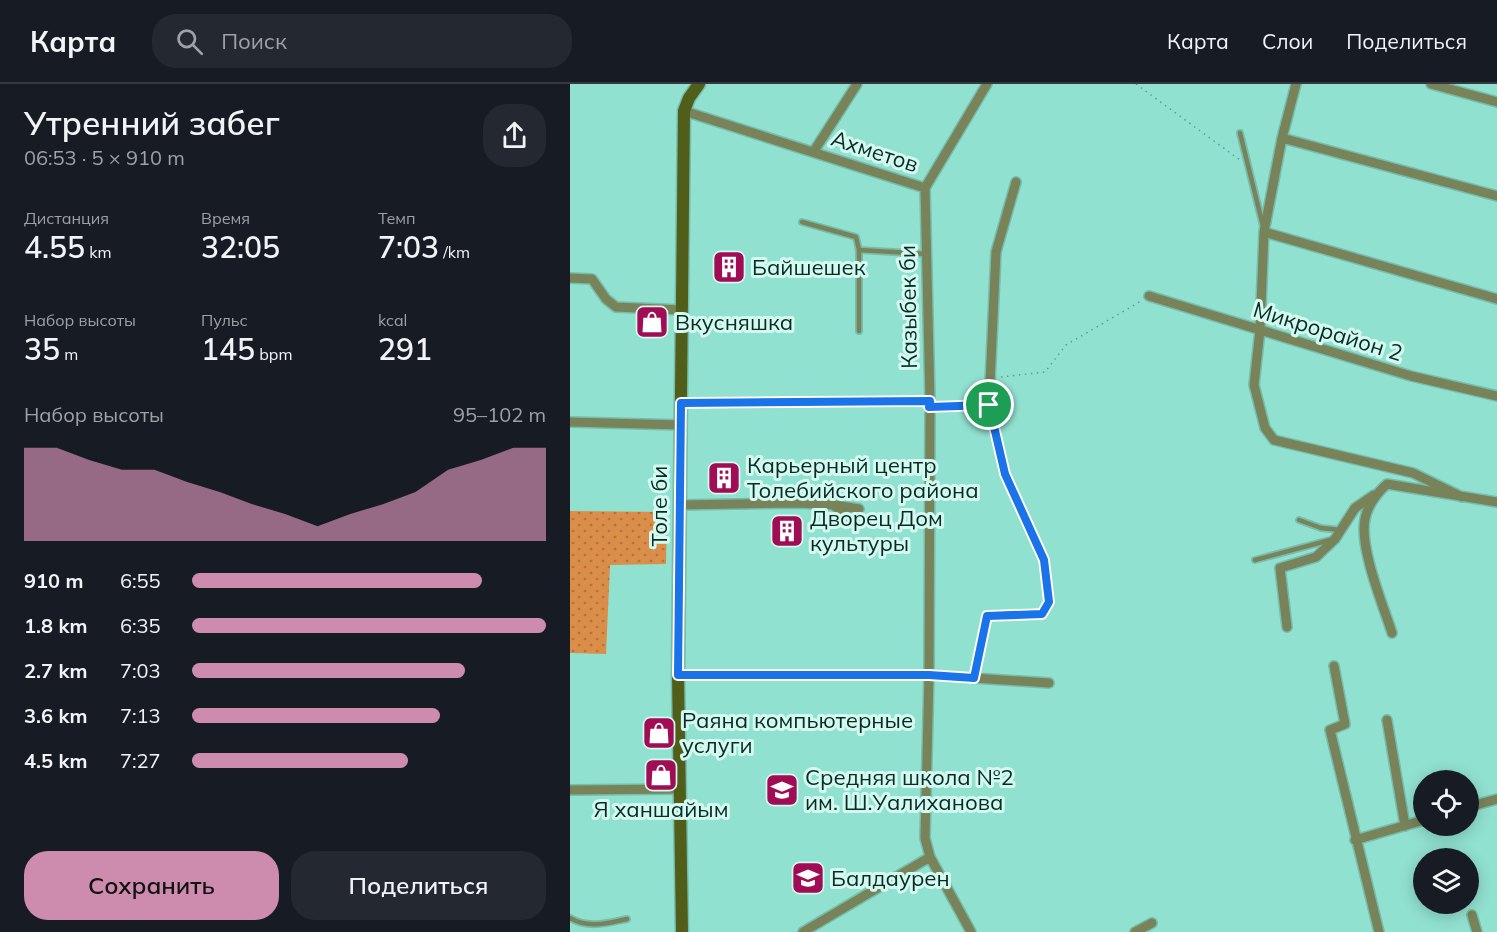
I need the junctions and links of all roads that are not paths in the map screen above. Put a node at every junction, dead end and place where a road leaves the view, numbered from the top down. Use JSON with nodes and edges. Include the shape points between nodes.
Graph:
{"nodes":[{"id":1,"x":699,"y":84,"type":"edge"},
{"id":2,"x":857,"y":84,"type":"edge"},
{"id":3,"x":987,"y":84,"type":"edge"},
{"id":4,"x":1296,"y":84,"type":"edge"},
{"id":5,"x":1431,"y":84,"type":"edge"},
{"id":6,"x":1497,"y":102,"type":"edge"},
{"id":7,"x":684,"y":111,"type":"junction"},
{"id":8,"x":1240,"y":133,"type":"dead end"},
{"id":9,"x":1282,"y":138,"type":"junction"},
{"id":10,"x":814,"y":151,"type":"junction"},
{"id":11,"x":1016,"y":182,"type":"dead end"},
{"id":12,"x":925,"y":188,"type":"junction"},
{"id":13,"x":1497,"y":196,"type":"edge"},
{"id":14,"x":802,"y":222,"type":"dead end"},
{"id":15,"x":1264,"y":232,"type":"junction"},
{"id":16,"x":859,"y":250,"type":"junction"},
{"id":17,"x":927,"y":254,"type":"junction"},
{"id":18,"x":570,"y":278,"type":"edge"},
{"id":19,"x":1149,"y":296,"type":"road end"},
{"id":20,"x":1497,"y":300,"type":"edge"},
{"id":21,"x":682,"y":310,"type":"junction"},
{"id":22,"x":1260,"y":330,"type":"junction"},
{"id":23,"x":859,"y":331,"type":"dead end"},
{"id":24,"x":1497,"y":396,"type":"edge"},
{"id":25,"x":681,"y":403,"type":"junction"},
{"id":26,"x":929,"y":404,"type":"junction"},
{"id":27,"x":989,"y":405,"type":"junction"},
{"id":28,"x":570,"y":422,"type":"edge"},
{"id":29,"x":681,"y":424,"type":"junction"},
{"id":30,"x":1374,"y":495,"type":"junction"},
{"id":31,"x":1462,"y":497,"type":"junction"},
{"id":32,"x":1497,"y":502,"type":"edge"},
{"id":33,"x":680,"y":505,"type":"junction"},
{"id":34,"x":833,"y":505,"type":"junction"},
{"id":35,"x":859,"y":509,"type":"dead end"},
{"id":36,"x":1299,"y":520,"type":"dead end"},
{"id":37,"x":846,"y":521,"type":"dead end"},
{"id":38,"x":1341,"y":530,"type":"junction"},
{"id":39,"x":1335,"y":539,"type":"junction"},
{"id":40,"x":1255,"y":560,"type":"dead end"},
{"id":41,"x":1287,"y":627,"type":"dead end"},
{"id":42,"x":1392,"y":633,"type":"dead end"},
{"id":43,"x":1334,"y":666,"type":"dead end"},
{"id":44,"x":678,"y":675,"type":"junction"},
{"id":45,"x":929,"y":675,"type":"junction"},
{"id":46,"x":974,"y":678,"type":"junction"},
{"id":47,"x":1049,"y":683,"type":"dead end"},
{"id":48,"x":1387,"y":720,"type":"dead end"},
{"id":49,"x":680,"y":789,"type":"junction"},
{"id":50,"x":570,"y":790,"type":"edge"},
{"id":51,"x":1497,"y":799,"type":"edge"},
{"id":52,"x":1479,"y":804,"type":"edge"},
{"id":53,"x":1413,"y":823,"type":"edge"},
{"id":54,"x":1405,"y":826,"type":"junction"},
{"id":55,"x":1355,"y":840,"type":"junction"},
{"id":56,"x":930,"y":857,"type":"junction"},
{"id":57,"x":1472,"y":915,"type":"dead end"},
{"id":58,"x":570,"y":918,"type":"edge"},
{"id":59,"x":627,"y":920,"type":"dead end"},
{"id":60,"x":1152,"y":923,"type":"dead end"},
{"id":61,"x":682,"y":932,"type":"edge"},
{"id":62,"x":803,"y":932,"type":"edge"},
{"id":63,"x":971,"y":932,"type":"edge"},
{"id":64,"x":1135,"y":932,"type":"edge"},
{"id":65,"x":1379,"y":932,"type":"edge"},
{"id":66,"x":1477,"y":932,"type":"edge"}],
"edges":[{"from":1,"to":7,"type":"main road","name":"Толе би"},
{"from":2,"to":10,"type":"street","name":"Ахметов"},
{"from":3,"to":12,"type":"street"},
{"from":4,"to":9,"type":"street"},
{"from":5,"to":6,"type":"street"},
{"from":7,"to":10,"type":"street","name":"Ахметов"},
{"from":7,"to":21,"type":"main road","name":"Толе би"},
{"from":8,"to":15,"type":"lane"},
{"from":9,"to":13,"type":"street"},
{"from":9,"to":15,"type":"street"},
{"from":10,"to":12,"type":"street","name":"Ахметов"},
{"from":11,"to":27,"type":"street","via":[[996,252]]},
{"from":12,"to":17,"type":"street","name":"Казыбек би"},
{"from":14,"to":16,"type":"lane","via":[[856,237]]},
{"from":15,"to":20,"type":"street"},
{"from":15,"to":22,"type":"street"},
{"from":16,"to":17,"type":"lane"},
{"from":16,"to":23,"type":"lane"},
{"from":17,"to":26,"type":"street","name":"Казыбек би"},
{"from":18,"to":21,"type":"street","via":[[592,279],[616,307]]},
{"from":19,"to":22,"type":"street","name":"Микрорайон 2"},
{"from":21,"to":25,"type":"main road","name":"Толе би"},
{"from":22,"to":24,"type":"street","name":"Микрорайон 2","via":[[1411,376]]},
{"from":22,"to":31,"type":"street","via":[[1254,385],[1265,428],[1274,440],[1413,473]]},
{"from":25,"to":26,"type":"street"},
{"from":25,"to":29,"type":"main road","name":"Толе би"},
{"from":26,"to":27,"type":"street"},
{"from":26,"to":45,"type":"street","name":"Казыбек би"},
{"from":27,"to":46,"type":"street","via":[[1005,474],[1044,560],[1049,602],[1042,614],[987,616]]},
{"from":28,"to":29,"type":"street"},
{"from":29,"to":33,"type":"main road","name":"Толе би"},
{"from":30,"to":31,"type":"street","via":[[1387,484]]},
{"from":30,"to":38,"type":"street","via":[[1355,508]]},
{"from":30,"to":42,"type":"street","via":[[1365,519],[1364,543]]},
{"from":31,"to":32,"type":"street"},
{"from":33,"to":34,"type":"street"},
{"from":33,"to":44,"type":"main road","name":"Толе би"},
{"from":34,"to":35,"type":"street"},
{"from":34,"to":37,"type":"street"},
{"from":36,"to":38,"type":"lane"},
{"from":38,"to":39,"type":"street"},
{"from":39,"to":40,"type":"lane"},
{"from":39,"to":41,"type":"street","via":[[1316,557],[1280,568]]},
{"from":43,"to":55,"type":"street","via":[[1345,724],[1330,730]]},
{"from":44,"to":45,"type":"street"},
{"from":44,"to":49,"type":"main road","name":"Толе би"},
{"from":45,"to":46,"type":"street"},
{"from":45,"to":56,"type":"street","name":"Казыбек би","via":[[926,838]]},
{"from":46,"to":47,"type":"street"},
{"from":48,"to":54,"type":"street"},
{"from":49,"to":50,"type":"street"},
{"from":49,"to":61,"type":"main road","name":"Толе би"},
{"from":51,"to":52,"type":"street"},
{"from":53,"to":54,"type":"street"},
{"from":54,"to":55,"type":"street"},
{"from":55,"to":65,"type":"street"},
{"from":56,"to":62,"type":"street"},
{"from":56,"to":63,"type":"street","name":"Казыбек би"},
{"from":57,"to":66,"type":"street"},
{"from":58,"to":59,"type":"lane","via":[[597,925]]},
{"from":60,"to":64,"type":"street"}]}
